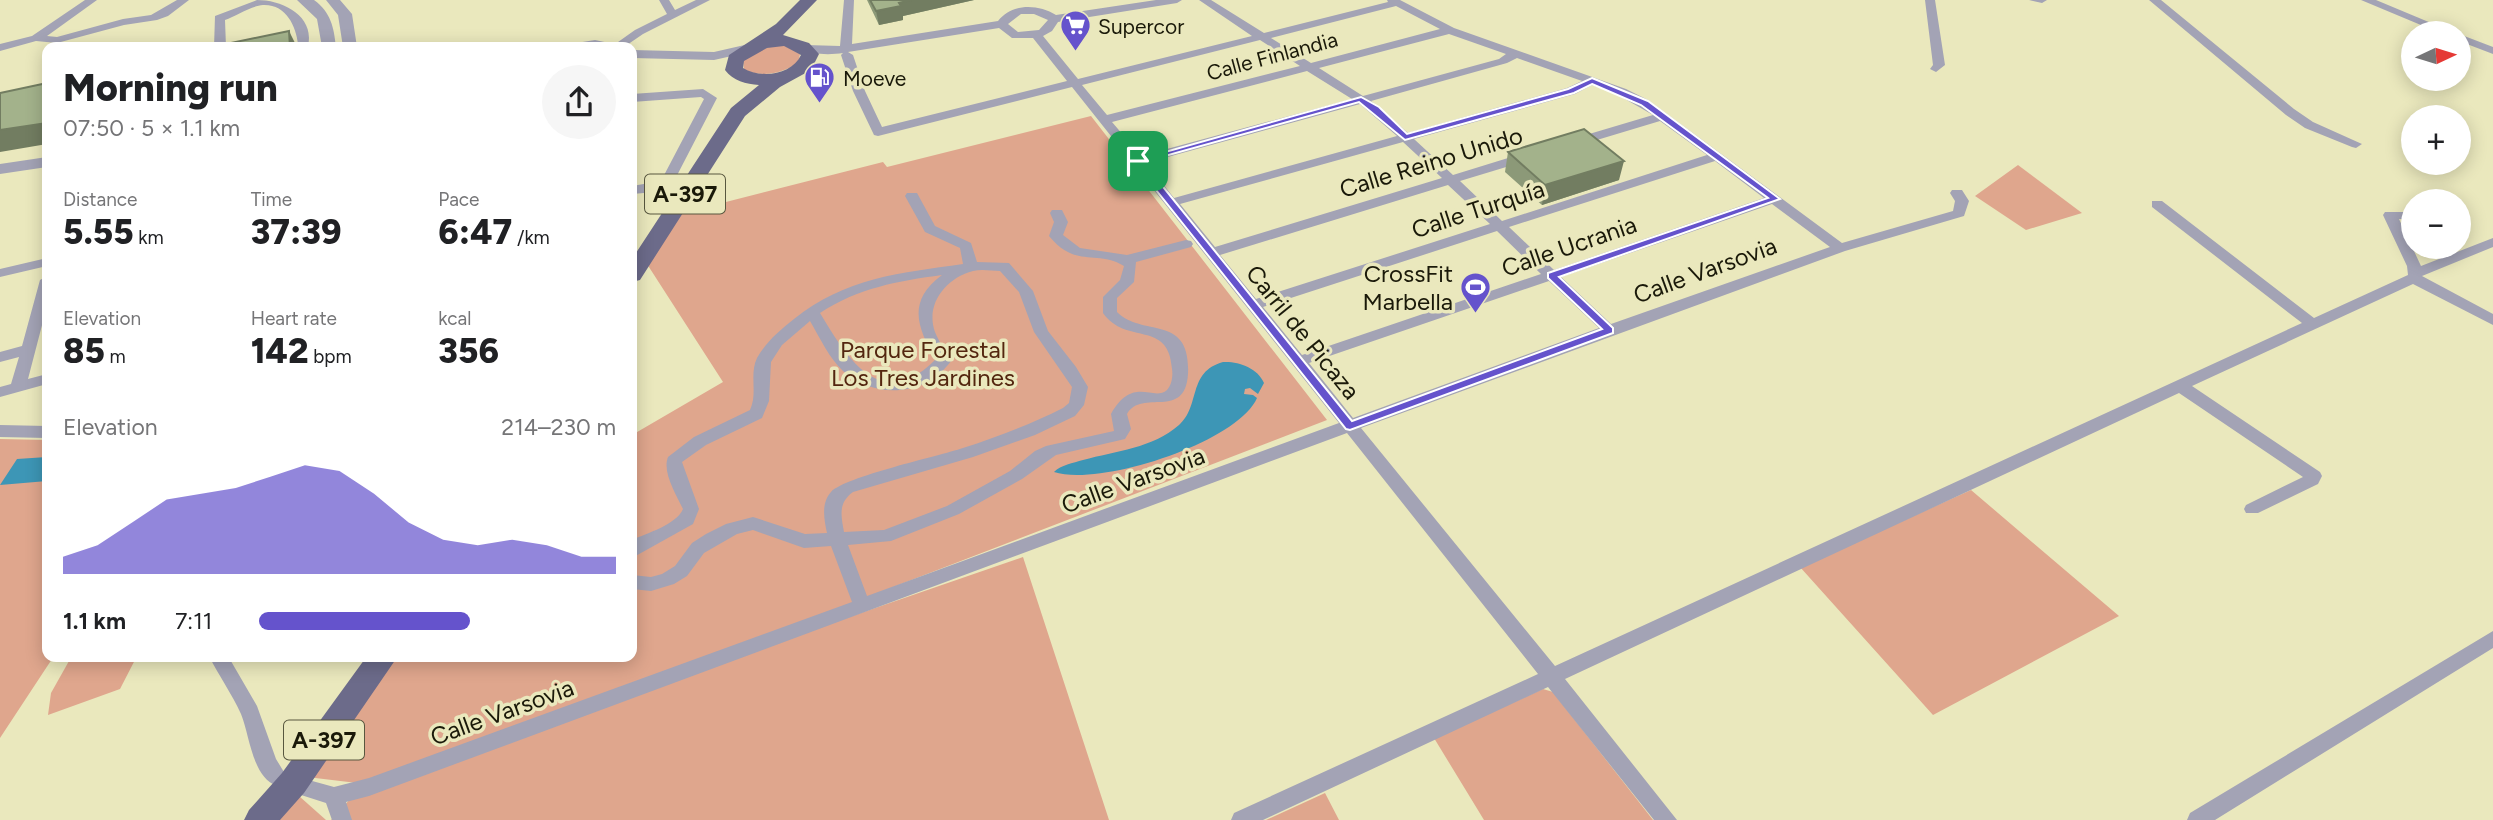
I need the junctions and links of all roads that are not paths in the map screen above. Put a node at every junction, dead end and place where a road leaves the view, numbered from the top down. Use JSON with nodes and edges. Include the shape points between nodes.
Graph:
{"nodes":[{"id":1,"x":92,"y":0,"type":"edge"},
{"id":2,"x":184,"y":0,"type":"edge"},
{"id":3,"x":304,"y":0,"type":"edge"},
{"id":4,"x":333,"y":0,"type":"edge"},
{"id":5,"x":664,"y":0,"type":"edge"},
{"id":6,"x":705,"y":0,"type":"edge"},
{"id":7,"x":849,"y":0,"type":"edge"},
{"id":8,"x":1007,"y":0,"type":"edge"},
{"id":9,"x":1177,"y":0,"type":"edge"},
{"id":10,"x":1204,"y":0,"type":"edge"},
{"id":11,"x":1930,"y":0,"type":"edge"},
{"id":12,"x":2035,"y":0,"type":"edge"},
{"id":13,"x":2042,"y":0,"type":"edge"},
{"id":14,"x":2154,"y":0,"type":"edge"},
{"id":15,"x":2365,"y":0,"type":"edge"},
{"id":16,"x":1395,"y":1,"type":"edge"},
{"id":17,"x":807,"y":2,"type":"edge"},
{"id":18,"x":1017,"y":12,"type":"junction"},
{"id":19,"x":673,"y":16,"type":"junction"},
{"id":20,"x":1054,"y":19,"type":"junction"},
{"id":21,"x":2418,"y":21,"type":"edge"},
{"id":22,"x":1003,"y":27,"type":"junction"},
{"id":23,"x":1450,"y":30,"type":"junction"},
{"id":24,"x":639,"y":32,"type":"junction"},
{"id":25,"x":1035,"y":35,"type":"junction"},
{"id":26,"x":1260,"y":36,"type":"junction"},
{"id":27,"x":36,"y":38,"type":"junction"},
{"id":28,"x":220,"y":42,"type":"edge"},
{"id":29,"x":299,"y":42,"type":"edge"},
{"id":30,"x":328,"y":42,"type":"edge"},
{"id":31,"x":348,"y":42,"type":"edge"},
{"id":32,"x":613,"y":42,"type":"edge"},
{"id":33,"x":624,"y":42,"type":"edge"},
{"id":34,"x":2471,"y":42,"type":"edge"},
{"id":35,"x":753,"y":46,"type":"junction"},
{"id":36,"x":0,"y":48,"type":"edge"},
{"id":37,"x":2493,"y":51,"type":"edge"},
{"id":38,"x":846,"y":52,"type":"junction"},
{"id":39,"x":637,"y":54,"type":"edge"},
{"id":40,"x":805,"y":54,"type":"junction"},
{"id":41,"x":1515,"y":54,"type":"junction"},
{"id":42,"x":637,"y":62,"type":"edge"},
{"id":43,"x":1309,"y":66,"type":"junction"},
{"id":44,"x":1936,"y":69,"type":"dead end"},
{"id":45,"x":736,"y":72,"type":"junction"},
{"id":46,"x":787,"y":76,"type":"junction"},
{"id":47,"x":1592,"y":81,"type":"junction"},
{"id":48,"x":1073,"y":83,"type":"junction"},
{"id":49,"x":637,"y":98,"type":"edge"},
{"id":50,"x":1361,"y":99,"type":"junction"},
{"id":51,"x":738,"y":112,"type":"junction"},
{"id":52,"x":1664,"y":116,"type":"junction"},
{"id":53,"x":1104,"y":120,"type":"junction"},
{"id":54,"x":1405,"y":138,"type":"junction"},
{"id":55,"x":2356,"y":144,"type":"dead end"},
{"id":56,"x":1718,"y":156,"type":"junction"},
{"id":57,"x":1138,"y":161,"type":"junction"},
{"id":58,"x":42,"y":163,"type":"edge"},
{"id":59,"x":0,"y":169,"type":"edge"},
{"id":60,"x":42,"y":169,"type":"edge"},
{"id":61,"x":0,"y":175,"type":"edge"},
{"id":62,"x":1450,"y":179,"type":"junction"},
{"id":63,"x":637,"y":190,"type":"edge"},
{"id":64,"x":1957,"y":193,"type":"dead end"},
{"id":65,"x":912,"y":197,"type":"dead end"},
{"id":66,"x":1775,"y":199,"type":"junction"},
{"id":67,"x":1170,"y":203,"type":"junction"},
{"id":68,"x":2157,"y":204,"type":"dead end"},
{"id":69,"x":1057,"y":213,"type":"dead end"},
{"id":70,"x":2401,"y":214,"type":"edge"},
{"id":71,"x":1499,"y":226,"type":"junction"},
{"id":72,"x":2401,"y":241,"type":"edge"},
{"id":73,"x":2493,"y":243,"type":"edge"},
{"id":74,"x":1186,"y":244,"type":"dead end"},
{"id":75,"x":1840,"y":248,"type":"junction"},
{"id":76,"x":1211,"y":253,"type":"junction"},
{"id":77,"x":2408,"y":259,"type":"edge"},
{"id":78,"x":1126,"y":260,"type":"junction"},
{"id":79,"x":42,"y":263,"type":"edge"},
{"id":80,"x":637,"y":267,"type":"edge"},
{"id":81,"x":971,"y":267,"type":"junction"},
{"id":82,"x":0,"y":273,"type":"edge"},
{"id":83,"x":2415,"y":275,"type":"junction"},
{"id":84,"x":1552,"y":276,"type":"junction"},
{"id":85,"x":42,"y":299,"type":"edge"},
{"id":86,"x":1252,"y":305,"type":"junction"},
{"id":87,"x":811,"y":310,"type":"junction"},
{"id":88,"x":2493,"y":320,"type":"edge"},
{"id":89,"x":2314,"y":325,"type":"junction"},
{"id":90,"x":1609,"y":330,"type":"junction"},
{"id":91,"x":29,"y":349,"type":"junction"},
{"id":92,"x":0,"y":356,"type":"edge"},
{"id":93,"x":1297,"y":362,"type":"junction"},
{"id":94,"x":42,"y":380,"type":"edge"},
{"id":95,"x":18,"y":387,"type":"junction"},
{"id":96,"x":2182,"y":387,"type":"junction"},
{"id":97,"x":0,"y":392,"type":"edge"},
{"id":98,"x":1350,"y":426,"type":"junction"},
{"id":99,"x":0,"y":431,"type":"edge"},
{"id":100,"x":42,"y":432,"type":"edge"},
{"id":101,"x":2252,"y":509,"type":"dead end"},
{"id":102,"x":837,"y":539,"type":"junction"},
{"id":103,"x":637,"y":545,"type":"edge"},
{"id":104,"x":637,"y":582,"type":"edge"},
{"id":105,"x":862,"y":605,"type":"junction"},
{"id":106,"x":2493,"y":639,"type":"edge"},
{"id":107,"x":221,"y":662,"type":"edge"},
{"id":108,"x":380,"y":662,"type":"edge"},
{"id":109,"x":1553,"y":677,"type":"junction"},
{"id":110,"x":277,"y":776,"type":"dead end"},
{"id":111,"x":305,"y":788,"type":"dead end"},
{"id":112,"x":334,"y":796,"type":"junction"},
{"id":113,"x":260,"y":820,"type":"edge"},
{"id":114,"x":342,"y":820,"type":"edge"},
{"id":115,"x":1241,"y":820,"type":"edge"},
{"id":116,"x":1667,"y":820,"type":"edge"},
{"id":117,"x":2196,"y":820,"type":"edge"}],
"edges":[{"from":1,"to":27,"type":"street"},
{"from":2,"to":27,"type":"street","via":[[153,18],[57,40]]},
{"from":3,"to":30,"type":"street","via":[[322,14]]},
{"from":4,"to":31,"type":"street","via":[[345,13]]},
{"from":5,"to":19,"type":"street"},
{"from":6,"to":19,"type":"street"},
{"from":7,"to":38,"type":"street"},
{"from":8,"to":18,"type":"street"},
{"from":9,"to":20,"type":"street"},
{"from":10,"to":26,"type":"street"},
{"from":11,"to":44,"type":"street"},
{"from":12,"to":13,"type":"street"},
{"from":14,"to":55,"type":"street","via":[[2290,112]]},
{"from":15,"to":21,"type":"street"},
{"from":16,"to":23,"type":"street"},
{"from":16,"to":26,"type":"street"},
{"from":17,"to":35,"type":"main road","via":[[782,28]]},
{"from":17,"to":40,"type":"main road","via":[[800,30]]},
{"from":18,"to":20,"type":"street","via":[[1041,12]]},
{"from":18,"to":22,"type":"street","via":[[1004,19]]},
{"from":19,"to":24,"type":"street"},
{"from":20,"to":25,"type":"street","via":[[1048,29]]},
{"from":22,"to":25,"type":"street","via":[[1022,36]]},
{"from":22,"to":38,"type":"street"},
{"from":23,"to":41,"type":"street"},
{"from":23,"to":43,"type":"street","name":"Calle Finlandia"},
{"from":24,"to":32,"type":"street"},
{"from":24,"to":33,"type":"street"},
{"from":25,"to":48,"type":"street","name":"Carril de Picaza"},
{"from":26,"to":43,"type":"street"},
{"from":26,"to":48,"type":"street"},
{"from":27,"to":36,"type":"street"},
{"from":28,"to":29,"type":"street","via":[[221,16],[258,2],[293,14],[302,25]]},
{"from":34,"to":37,"type":"street"},
{"from":35,"to":39,"type":"street","via":[[714,55]]},
{"from":35,"to":40,"type":"main road","via":[[787,41]]},
{"from":35,"to":45,"type":"main road","via":[[735,59]]},
{"from":38,"to":40,"type":"street"},
{"from":38,"to":48,"type":"street","via":[[878,132]]},
{"from":40,"to":46,"type":"main road","number":"A-397"},
{"from":41,"to":47,"type":"street"},
{"from":41,"to":50,"type":"street"},
{"from":42,"to":45,"type":"street","via":[[709,62]]},
{"from":43,"to":50,"type":"street"},
{"from":43,"to":53,"type":"street","name":"Calle Finlandia"},
{"from":45,"to":46,"type":"main road","number":"A-397","via":[[763,80]]},
{"from":45,"to":51,"type":"main road","via":[[741,88]]},
{"from":46,"to":51,"type":"main road","number":"A-397"},
{"from":47,"to":52,"type":"street"},
{"from":47,"to":54,"type":"street"},
{"from":48,"to":53,"type":"street","name":"Carril de Picaza"},
{"from":49,"to":63,"type":"street","via":[[707,94],[710,100],[666,184]]},
{"from":50,"to":54,"type":"street"},
{"from":50,"to":57,"type":"street"},
{"from":51,"to":80,"type":"main road","number":"A-397"},
{"from":52,"to":56,"type":"street"},
{"from":52,"to":62,"type":"street","name":"Calle Reino Unido"},
{"from":53,"to":57,"type":"street","name":"Carril de Picaza"},
{"from":54,"to":62,"type":"street"},
{"from":54,"to":67,"type":"street"},
{"from":56,"to":66,"type":"street"},
{"from":56,"to":71,"type":"street","name":"Calle Turquía"},
{"from":57,"to":67,"type":"street","name":"Carril de Picaza"},
{"from":58,"to":59,"type":"street"},
{"from":60,"to":61,"type":"street"},
{"from":62,"to":71,"type":"street"},
{"from":62,"to":76,"type":"street","name":"Calle Reino Unido"},
{"from":64,"to":75,"type":"street","name":"Calle Varsovia","via":[[1962,201],[1959,213]]},
{"from":65,"to":81,"type":"street","via":[[930,229],[966,246]]},
{"from":66,"to":75,"type":"street"},
{"from":66,"to":84,"type":"street","name":"Calle Ucrania"},
{"from":67,"to":76,"type":"street","name":"Carril de Picaza"},
{"from":68,"to":89,"type":"street"},
{"from":69,"to":78,"type":"street","via":[[1061,222],[1056,236],[1070,252]]},
{"from":70,"to":72,"type":"street","via":[[2390,215]]},
{"from":71,"to":84,"type":"street"},
{"from":71,"to":86,"type":"street","name":"Calle Turquía"},
{"from":73,"to":83,"type":"street"},
{"from":74,"to":78,"type":"street"},
{"from":75,"to":90,"type":"street","name":"Calle Varsovia"},
{"from":76,"to":86,"type":"street","name":"Carril de Picaza"},
{"from":77,"to":83,"type":"street"},
{"from":78,"to":102,"type":"street","via":[[1131,264],[1130,276],[1110,297],[1110,313],[1119,323],[1170,337],[1180,372],[1173,393],[1166,398],[1131,400],[1119,414],[1123,429],[1119,435],[1041,454],[1016,475],[953,510],[885,536]]},
{"from":79,"to":82,"type":"street"},
{"from":81,"to":87,"type":"street","via":[[864,284]]},
{"from":81,"to":87,"type":"street","via":[[936,285],[926,300],[928,332],[943,361],[933,373],[911,385],[870,382],[849,369]]},
{"from":81,"to":102,"type":"street","via":[[1004,266],[1026,291],[1041,332],[1080,387],[1076,405],[1029,431],[847,488],[835,498],[832,510]]},
{"from":83,"to":88,"type":"street"},
{"from":83,"to":89,"type":"street"},
{"from":84,"to":90,"type":"street"},
{"from":84,"to":93,"type":"street","name":"Calle Ucrania"},
{"from":85,"to":91,"type":"street"},
{"from":86,"to":93,"type":"street","name":"Carril de Picaza"},
{"from":87,"to":103,"type":"street","via":[[782,336],[762,363],[762,406],[756,414],[692,446],[674,461],[691,509],[687,519]]},
{"from":89,"to":96,"type":"street"},
{"from":90,"to":98,"type":"street","name":"Calle Varsovia"},
{"from":91,"to":92,"type":"street"},
{"from":91,"to":95,"type":"street"},
{"from":93,"to":98,"type":"street","name":"Carril de Picaza"},
{"from":94,"to":95,"type":"street"},
{"from":95,"to":97,"type":"street"},
{"from":96,"to":101,"type":"street","via":[[2314,476]]},
{"from":96,"to":109,"type":"street"},
{"from":98,"to":105,"type":"street","name":"Calle Varsovia"},
{"from":98,"to":109,"type":"street","name":"Carril de Picaza"},
{"from":99,"to":100,"type":"street"},
{"from":102,"to":104,"type":"street","via":[[804,541],[753,523],[698,548],[681,571],[668,579]]},
{"from":102,"to":105,"type":"street"},
{"from":105,"to":112,"type":"street","name":"Calle Varsovia"},
{"from":106,"to":117,"type":"street"},
{"from":107,"to":110,"type":"street","via":[[250,712],[267,763]]},
{"from":108,"to":113,"type":"main road","number":"A-397","via":[[293,783]]},
{"from":109,"to":115,"type":"street"},
{"from":109,"to":116,"type":"street","name":"Carril de Picaza"},
{"from":111,"to":112,"type":"street","name":"Calle Varsovia"},
{"from":112,"to":114,"type":"street"}]}
